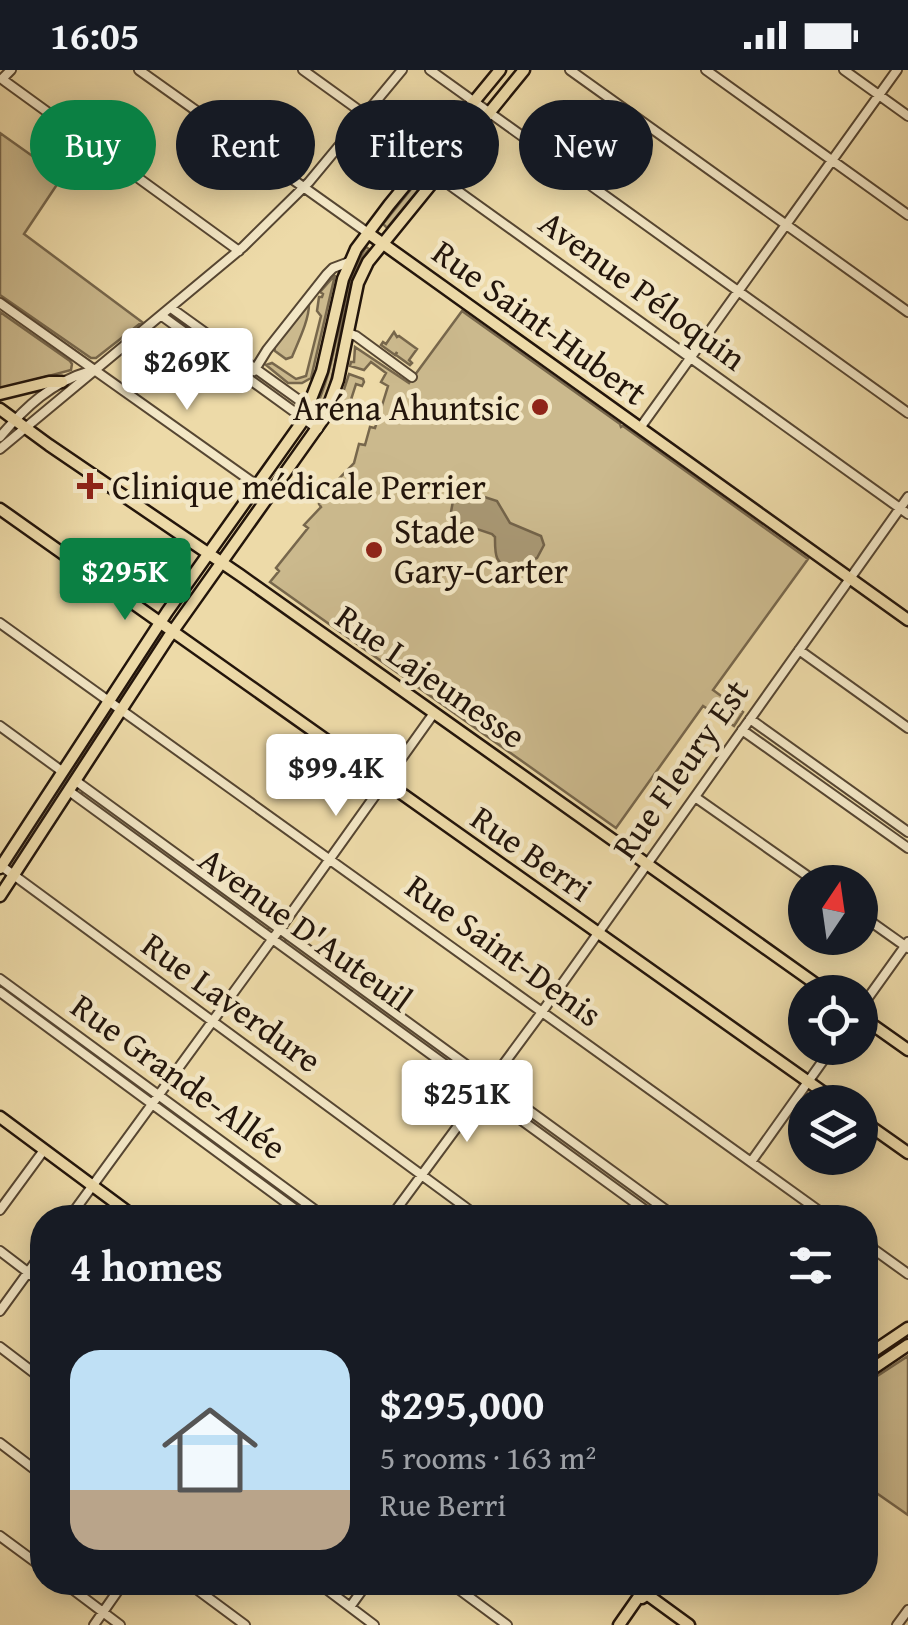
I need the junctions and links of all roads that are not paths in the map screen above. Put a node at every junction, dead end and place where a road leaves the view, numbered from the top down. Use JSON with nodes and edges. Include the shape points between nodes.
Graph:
{"nodes":[{"id":1,"x":12,"y":70,"type":"edge"},
{"id":2,"x":139,"y":70,"type":"edge"},
{"id":3,"x":303,"y":70,"type":"edge"},
{"id":4,"x":402,"y":70,"type":"edge"},
{"id":5,"x":430,"y":70,"type":"edge"},
{"id":6,"x":500,"y":70,"type":"edge"},
{"id":7,"x":524,"y":70,"type":"edge"},
{"id":8,"x":570,"y":70,"type":"edge"},
{"id":9,"x":706,"y":70,"type":"edge"},
{"id":10,"x":844,"y":70,"type":"edge"},
{"id":11,"x":897,"y":70,"type":"edge"},
{"id":12,"x":2,"y":78,"type":"edge"},
{"id":13,"x":879,"y":95,"type":"junction"},
{"id":14,"x":181,"y":100,"type":"edge"},
{"id":15,"x":345,"y":100,"type":"edge"},
{"id":16,"x":376,"y":100,"type":"edge"},
{"id":17,"x":471,"y":100,"type":"edge"},
{"id":18,"x":476,"y":100,"type":"edge"},
{"id":19,"x":499,"y":101,"type":"edge"},
{"id":20,"x":908,"y":116,"type":"edge"},
{"id":21,"x":499,"y":120,"type":"edge"},
{"id":22,"x":335,"y":149,"type":"edge"},
{"id":23,"x":832,"y":160,"type":"junction"},
{"id":24,"x":315,"y":174,"type":"edge"},
{"id":25,"x":301,"y":190,"type":"edge"},
{"id":26,"x":308,"y":190,"type":"edge"},
{"id":27,"x":402,"y":190,"type":"edge"},
{"id":28,"x":427,"y":190,"type":"edge"},
{"id":29,"x":456,"y":190,"type":"edge"},
{"id":30,"x":908,"y":215,"type":"edge"},
{"id":31,"x":786,"y":225,"type":"junction"},
{"id":32,"x":368,"y":233,"type":"junction"},
{"id":33,"x":382,"y":244,"type":"junction"},
{"id":34,"x":239,"y":251,"type":"junction"},
{"id":35,"x":349,"y":262,"type":"junction"},
{"id":36,"x":738,"y":292,"type":"junction"},
{"id":37,"x":0,"y":303,"type":"edge"},
{"id":38,"x":171,"y":308,"type":"junction"},
{"id":39,"x":908,"y":312,"type":"edge"},
{"id":40,"x":162,"y":316,"type":"junction"},
{"id":41,"x":348,"y":333,"type":"junction"},
{"id":42,"x":690,"y":358,"type":"junction"},
{"id":43,"x":256,"y":368,"type":"junction"},
{"id":44,"x":94,"y":370,"type":"junction"},
{"id":45,"x":412,"y":377,"type":"dead end"},
{"id":46,"x":248,"y":378,"type":"junction"},
{"id":47,"x":62,"y":382,"type":"junction"},
{"id":48,"x":0,"y":394,"type":"edge"},
{"id":49,"x":310,"y":406,"type":"junction"},
{"id":50,"x":0,"y":409,"type":"edge"},
{"id":51,"x":908,"y":413,"type":"edge"},
{"id":52,"x":304,"y":418,"type":"junction"},
{"id":53,"x":321,"y":423,"type":"junction"},
{"id":54,"x":20,"y":424,"type":"junction"},
{"id":55,"x":640,"y":428,"type":"junction"},
{"id":56,"x":0,"y":437,"type":"edge"},
{"id":57,"x":0,"y":449,"type":"edge"},
{"id":58,"x":258,"y":486,"type":"junction"},
{"id":59,"x":908,"y":497,"type":"edge"},
{"id":60,"x":0,"y":509,"type":"edge"},
{"id":61,"x":904,"y":511,"type":"edge"},
{"id":62,"x":209,"y":554,"type":"junction"},
{"id":63,"x":222,"y":562,"type":"junction"},
{"id":64,"x":850,"y":578,"type":"junction"},
{"id":65,"x":908,"y":620,"type":"edge"},
{"id":66,"x":160,"y":622,"type":"junction"},
{"id":67,"x":0,"y":623,"type":"edge"},
{"id":68,"x":173,"y":631,"type":"junction"},
{"id":69,"x":799,"y":650,"type":"junction"},
{"id":70,"x":109,"y":701,"type":"junction"},
{"id":71,"x":122,"y":710,"type":"junction"},
{"id":72,"x":434,"y":713,"type":"junction"},
{"id":73,"x":750,"y":720,"type":"junction"},
{"id":74,"x":0,"y":726,"type":"edge"},
{"id":75,"x":908,"y":728,"type":"edge"},
{"id":76,"x":742,"y":730,"type":"junction"},
{"id":77,"x":62,"y":772,"type":"junction"},
{"id":78,"x":385,"y":782,"type":"junction"},
{"id":79,"x":72,"y":786,"type":"junction"},
{"id":80,"x":695,"y":796,"type":"junction"},
{"id":81,"x":908,"y":832,"type":"edge"},
{"id":82,"x":908,"y":848,"type":"edge"},
{"id":83,"x":330,"y":860,"type":"junction"},
{"id":84,"x":646,"y":864,"type":"junction"},
{"id":85,"x":792,"y":865,"type":"edge"},
{"id":86,"x":0,"y":867,"type":"edge"},
{"id":87,"x":14,"y":876,"type":"junction"},
{"id":88,"x":0,"y":896,"type":"edge"},
{"id":89,"x":878,"y":926,"type":"edge"},
{"id":90,"x":280,"y":929,"type":"junction"},
{"id":91,"x":598,"y":933,"type":"junction"},
{"id":92,"x":272,"y":939,"type":"junction"},
{"id":93,"x":907,"y":945,"type":"edge"},
{"id":94,"x":803,"y":975,"type":"edge"},
{"id":95,"x":0,"y":979,"type":"edge"},
{"id":96,"x":878,"y":986,"type":"edge"},
{"id":97,"x":0,"y":992,"type":"edge"},
{"id":98,"x":542,"y":1012,"type":"junction"},
{"id":99,"x":212,"y":1021,"type":"junction"},
{"id":100,"x":878,"y":1026,"type":"edge"},
{"id":101,"x":908,"y":1050,"type":"edge"},
{"id":102,"x":820,"y":1065,"type":"edge"},
{"id":103,"x":490,"y":1082,"type":"junction"},
{"id":104,"x":808,"y":1082,"type":"junction"},
{"id":105,"x":812,"y":1085,"type":"edge"},
{"id":106,"x":484,"y":1092,"type":"junction"},
{"id":107,"x":158,"y":1095,"type":"junction"},
{"id":108,"x":152,"y":1104,"type":"junction"},
{"id":109,"x":0,"y":1117,"type":"edge"},
{"id":110,"x":878,"y":1132,"type":"edge"},
{"id":111,"x":44,"y":1150,"type":"junction"},
{"id":112,"x":908,"y":1153,"type":"edge"},
{"id":113,"x":751,"y":1162,"type":"junction"},
{"id":114,"x":422,"y":1175,"type":"junction"},
{"id":115,"x":92,"y":1185,"type":"junction"},
{"id":116,"x":77,"y":1205,"type":"edge"},
{"id":117,"x":119,"y":1205,"type":"edge"},
{"id":118,"x":289,"y":1205,"type":"edge"},
{"id":119,"x":308,"y":1205,"type":"edge"},
{"id":120,"x":400,"y":1205,"type":"edge"},
{"id":121,"x":462,"y":1205,"type":"edge"},
{"id":122,"x":638,"y":1205,"type":"edge"},
{"id":123,"x":659,"y":1205,"type":"edge"},
{"id":124,"x":811,"y":1205,"type":"edge"},
{"id":125,"x":0,"y":1210,"type":"edge"},
{"id":126,"x":0,"y":1251,"type":"edge"},
{"id":127,"x":878,"y":1252,"type":"edge"},
{"id":128,"x":30,"y":1269,"type":"edge"},
{"id":129,"x":28,"y":1272,"type":"junction"},
{"id":130,"x":908,"y":1274,"type":"edge"},
{"id":131,"x":0,"y":1311,"type":"edge"},
{"id":132,"x":908,"y":1328,"type":"edge"},
{"id":133,"x":908,"y":1345,"type":"edge"},
{"id":134,"x":0,"y":1347,"type":"edge"},
{"id":135,"x":878,"y":1347,"type":"edge"},
{"id":136,"x":878,"y":1365,"type":"edge"},
{"id":137,"x":30,"y":1370,"type":"edge"},
{"id":138,"x":0,"y":1443,"type":"edge"},
{"id":139,"x":30,"y":1466,"type":"edge"},
{"id":140,"x":0,"y":1536,"type":"edge"},
{"id":141,"x":30,"y":1559,"type":"edge"},
{"id":142,"x":80,"y":1595,"type":"edge"},
{"id":143,"x":115,"y":1595,"type":"edge"},
{"id":144,"x":205,"y":1595,"type":"edge"},
{"id":145,"x":334,"y":1595,"type":"edge"},
{"id":146,"x":359,"y":1595,"type":"edge"},
{"id":147,"x":467,"y":1595,"type":"edge"},
{"id":148,"x":642,"y":1595,"type":"edge"},
{"id":149,"x":647,"y":1595,"type":"edge"},
{"id":150,"x":350,"y":1607,"type":"junction"},
{"id":151,"x":908,"y":1610,"type":"edge"},
{"id":152,"x":103,"y":1612,"type":"junction"},
{"id":153,"x":94,"y":1625,"type":"edge"},
{"id":154,"x":120,"y":1625,"type":"edge"},
{"id":155,"x":245,"y":1625,"type":"edge"},
{"id":156,"x":374,"y":1625,"type":"edge"},
{"id":157,"x":507,"y":1625,"type":"edge"},
{"id":158,"x":618,"y":1625,"type":"edge"},
{"id":159,"x":689,"y":1625,"type":"edge"},
{"id":160,"x":897,"y":1625,"type":"edge"}],
"edges":[{"from":1,"to":12,"type":"street"},
{"from":2,"to":14,"type":"street","name":"Rue Saint-Hubert"},
{"from":3,"to":15,"type":"street","name":"Avenue Péloquin"},
{"from":4,"to":16,"type":"street"},
{"from":5,"to":17,"type":"street"},
{"from":6,"to":18,"type":"main road"},
{"from":7,"to":19,"type":"main road"},
{"from":8,"to":31,"type":"street"},
{"from":9,"to":23,"type":"street"},
{"from":10,"to":13,"type":"street"},
{"from":11,"to":13,"type":"street"},
{"from":12,"to":34,"type":"street"},
{"from":13,"to":20,"type":"street"},
{"from":13,"to":23,"type":"street"},
{"from":21,"to":36,"type":"street"},
{"from":22,"to":24,"type":"street"},
{"from":23,"to":30,"type":"street"},
{"from":23,"to":31,"type":"street"},
{"from":25,"to":34,"type":"street"},
{"from":26,"to":32,"type":"street","name":"Rue Saint-Hubert"},
{"from":27,"to":32,"type":"main road"},
{"from":28,"to":33,"type":"main road"},
{"from":29,"to":42,"type":"street","name":"Avenue Péloquin"},
{"from":31,"to":36,"type":"street"},
{"from":31,"to":39,"type":"street"},
{"from":32,"to":33,"type":"main road","name":"Rue Saint-Hubert"},
{"from":32,"to":35,"type":"main road"},
{"from":33,"to":41,"type":"main road","via":[[360,276]]},
{"from":33,"to":55,"type":"main road","name":"Rue Saint-Hubert"},
{"from":34,"to":38,"type":"street"},
{"from":35,"to":43,"type":"street","via":[[333,268]]},
{"from":35,"to":49,"type":"main road"},
{"from":36,"to":42,"type":"street"},
{"from":36,"to":51,"type":"street"},
{"from":37,"to":44,"type":"street"},
{"from":38,"to":40,"type":"street"},
{"from":38,"to":43,"type":"street"},
{"from":40,"to":44,"type":"street"},
{"from":40,"to":46,"type":"street"},
{"from":41,"to":45,"type":"street"},
{"from":41,"to":53,"type":"main road"},
{"from":42,"to":55,"type":"street"},
{"from":42,"to":61,"type":"street","name":"Avenue Péloquin"},
{"from":43,"to":46,"type":"street"},
{"from":43,"to":49,"type":"street"},
{"from":44,"to":47,"type":"street"},
{"from":44,"to":54,"type":"street"},
{"from":44,"to":58,"type":"street"},
{"from":46,"to":52,"type":"street"},
{"from":47,"to":48,"type":"main road"},
{"from":47,"to":54,"type":"street","via":[[44,392]]},
{"from":49,"to":52,"type":"main road"},
{"from":49,"to":53,"type":"street"},
{"from":50,"to":54,"type":"main road","name":"Rue Lajeunesse"},
{"from":52,"to":53,"type":"street"},
{"from":52,"to":58,"type":"main road"},
{"from":53,"to":63,"type":"main road"},
{"from":54,"to":56,"type":"street"},
{"from":54,"to":57,"type":"street"},
{"from":54,"to":62,"type":"main road","name":"Rue Lajeunesse"},
{"from":55,"to":64,"type":"main road","name":"Rue Saint-Hubert"},
{"from":58,"to":62,"type":"main road"},
{"from":59,"to":61,"type":"street","name":"Rue Fleury Est"},
{"from":60,"to":66,"type":"main road","name":"Rue Berri"},
{"from":61,"to":64,"type":"street","name":"Rue Fleury Est"},
{"from":62,"to":63,"type":"main road","name":"Rue Lajeunesse"},
{"from":62,"to":66,"type":"main road"},
{"from":63,"to":68,"type":"main road"},
{"from":63,"to":72,"type":"main road","name":"Rue Lajeunesse"},
{"from":64,"to":65,"type":"main road","name":"Rue Saint-Hubert"},
{"from":64,"to":69,"type":"street","name":"Rue Fleury Est"},
{"from":66,"to":68,"type":"main road","name":"Rue Berri"},
{"from":66,"to":70,"type":"main road"},
{"from":67,"to":70,"type":"street","name":"Rue Saint-Denis"},
{"from":68,"to":71,"type":"main road"},
{"from":68,"to":78,"type":"main road","name":"Rue Berri"},
{"from":69,"to":73,"type":"street","name":"Rue Fleury Est"},
{"from":69,"to":75,"type":"street"},
{"from":70,"to":71,"type":"street","name":"Rue Saint-Denis"},
{"from":70,"to":77,"type":"main road"},
{"from":71,"to":79,"type":"main road"},
{"from":71,"to":83,"type":"street","name":"Rue Saint-Denis"},
{"from":72,"to":78,"type":"street"},
{"from":72,"to":84,"type":"main road","name":"Rue Lajeunesse"},
{"from":73,"to":76,"type":"street","name":"Rue Fleury Est"},
{"from":73,"to":81,"type":"street"},
{"from":74,"to":77,"type":"street"},
{"from":76,"to":80,"type":"street","name":"Rue Fleury Est"},
{"from":76,"to":82,"type":"street"},
{"from":77,"to":86,"type":"main road"},
{"from":78,"to":83,"type":"street"},
{"from":78,"to":91,"type":"main road","name":"Rue Berri"},
{"from":79,"to":87,"type":"main road"},
{"from":79,"to":90,"type":"street","name":"Avenue D'Auteuil"},
{"from":79,"to":92,"type":"street","name":"Avenue D'Auteuil"},
{"from":80,"to":84,"type":"street","name":"Rue Fleury Est"},
{"from":80,"to":85,"type":"street"},
{"from":83,"to":90,"type":"street"},
{"from":83,"to":98,"type":"street","name":"Rue Saint-Denis"},
{"from":84,"to":91,"type":"street","name":"Rue Fleury Est"},
{"from":84,"to":94,"type":"main road","name":"Rue Lajeunesse"},
{"from":86,"to":87,"type":"street","name":"Rue Laverdure"},
{"from":87,"to":88,"type":"main road"},
{"from":87,"to":99,"type":"street","name":"Rue Laverdure"},
{"from":89,"to":93,"type":"street"},
{"from":90,"to":92,"type":"street"},
{"from":90,"to":103,"type":"street","name":"Avenue D'Auteuil"},
{"from":91,"to":98,"type":"street","name":"Rue Fleury Est"},
{"from":91,"to":104,"type":"main road","name":"Rue Berri"},
{"from":92,"to":99,"type":"street"},
{"from":92,"to":106,"type":"street","name":"Avenue D'Auteuil"},
{"from":93,"to":96,"type":"street"},
{"from":95,"to":107,"type":"street","name":"Rue Grande-Allée"},
{"from":97,"to":108,"type":"street","name":"Rue Grande-Allée"},
{"from":98,"to":103,"type":"street","name":"Rue Fleury Est"},
{"from":98,"to":113,"type":"street","name":"Rue Saint-Denis"},
{"from":99,"to":107,"type":"street"},
{"from":99,"to":114,"type":"street","name":"Rue Laverdure"},
{"from":100,"to":101,"type":"main road"},
{"from":102,"to":104,"type":"street"},
{"from":103,"to":106,"type":"street","name":"Rue Fleury Est"},
{"from":103,"to":123,"type":"street","name":"Avenue D'Auteuil"},
{"from":104,"to":105,"type":"main road","name":"Rue Berri"},
{"from":104,"to":113,"type":"street"},
{"from":106,"to":114,"type":"street","name":"Rue Fleury Est"},
{"from":106,"to":122,"type":"street","name":"Avenue D'Auteuil"},
{"from":107,"to":108,"type":"street"},
{"from":107,"to":119,"type":"street","name":"Rue Grande-Allée"},
{"from":108,"to":115,"type":"street"},
{"from":108,"to":118,"type":"street","name":"Rue Grande-Allée"},
{"from":109,"to":111,"type":"main road"},
{"from":110,"to":112,"type":"main road"},
{"from":111,"to":115,"type":"main road"},
{"from":111,"to":125,"type":"street"},
{"from":113,"to":124,"type":"street","name":"Rue Saint-Denis"},
{"from":114,"to":120,"type":"street","name":"Rue Fleury Est"},
{"from":114,"to":121,"type":"street","name":"Rue Laverdure"},
{"from":115,"to":116,"type":"street"},
{"from":115,"to":117,"type":"main road"},
{"from":126,"to":129,"type":"street"},
{"from":127,"to":130,"type":"street"},
{"from":128,"to":129,"type":"street"},
{"from":129,"to":131,"type":"street"},
{"from":132,"to":135,"type":"main road"},
{"from":133,"to":136,"type":"main road"},
{"from":134,"to":137,"type":"street"},
{"from":138,"to":139,"type":"street"},
{"from":140,"to":141,"type":"street"},
{"from":142,"to":152,"type":"street"},
{"from":143,"to":152,"type":"street"},
{"from":144,"to":155,"type":"street"},
{"from":145,"to":150,"type":"street"},
{"from":146,"to":150,"type":"street"},
{"from":147,"to":157,"type":"street"},
{"from":148,"to":158,"type":"main road"},
{"from":149,"to":159,"type":"main road"},
{"from":150,"to":156,"type":"street"},
{"from":151,"to":160,"type":"street"},
{"from":152,"to":153,"type":"street"},
{"from":152,"to":154,"type":"street"}]}
